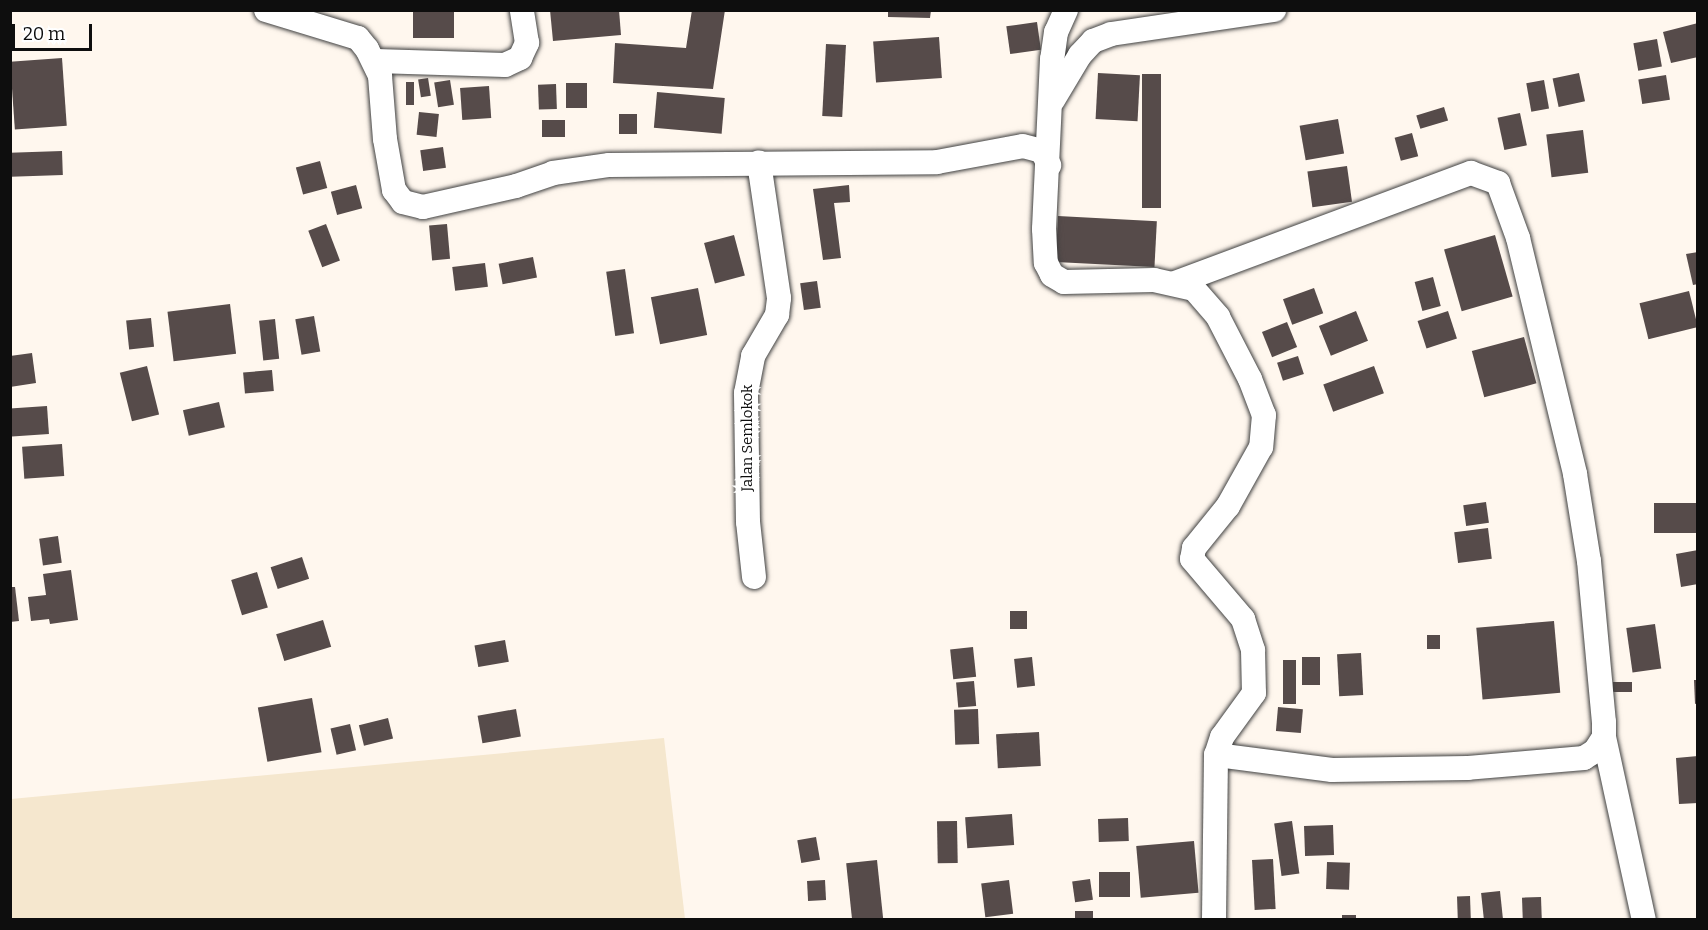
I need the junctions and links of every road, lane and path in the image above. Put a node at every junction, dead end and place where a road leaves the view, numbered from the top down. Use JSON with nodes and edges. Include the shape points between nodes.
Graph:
{"nodes":[{"id":1,"x":266,"y":10,"type":"edge"},
{"id":2,"x":522,"y":10,"type":"edge"},
{"id":3,"x":1274,"y":10,"type":"edge"},
{"id":4,"x":1057,"y":12,"type":"edge"},
{"id":5,"x":376,"y":61,"type":"junction"},
{"id":6,"x":1053,"y":100,"type":"junction"},
{"id":7,"x":759,"y":162,"type":"junction"},
{"id":8,"x":1049,"y":165,"type":"junction"},
{"id":9,"x":1175,"y":283,"type":"junction"},
{"id":10,"x":754,"y":577,"type":"dead end"},
{"id":11,"x":1604,"y":737,"type":"junction"},
{"id":12,"x":1216,"y":755,"type":"junction"},
{"id":13,"x":1214,"y":920,"type":"edge"},
{"id":14,"x":1644,"y":920,"type":"edge"}],
"edges":[{"from":1,"to":5,"type":"street","via":[[358,38]]},
{"from":2,"to":5,"type":"street","via":[[527,43],[520,58],[505,65]]},
{"from":3,"to":6,"type":"street","via":[[1111,34],[1093,41]]},
{"from":4,"to":6,"type":"street"},
{"from":5,"to":7,"type":"street","via":[[394,190],[404,202],[440,206],[583,167]]},
{"from":6,"to":8,"type":"street"},
{"from":7,"to":8,"type":"street","via":[[937,162],[1023,146],[1042,152]]},
{"from":7,"to":10,"type":"street","name":"Jalan Semlokok","via":[[779,298],[777,315],[753,356],[746,393],[748,522]]},
{"from":8,"to":9,"type":"street","via":[[1043,249],[1052,275],[1064,282]]},
{"from":9,"to":11,"type":"street","via":[[1471,173],[1498,183],[1504,190],[1518,238],[1575,474],[1589,561]]},
{"from":9,"to":12,"type":"street","via":[[1194,289],[1218,317],[1264,415],[1261,447],[1228,506],[1194,548],[1192,559],[1243,619],[1252,637],[1254,693],[1221,737]]},
{"from":11,"to":12,"type":"street","via":[[1595,751],[1584,758],[1468,768],[1324,770]]},
{"from":11,"to":14,"type":"street"},
{"from":12,"to":13,"type":"street"}]}
